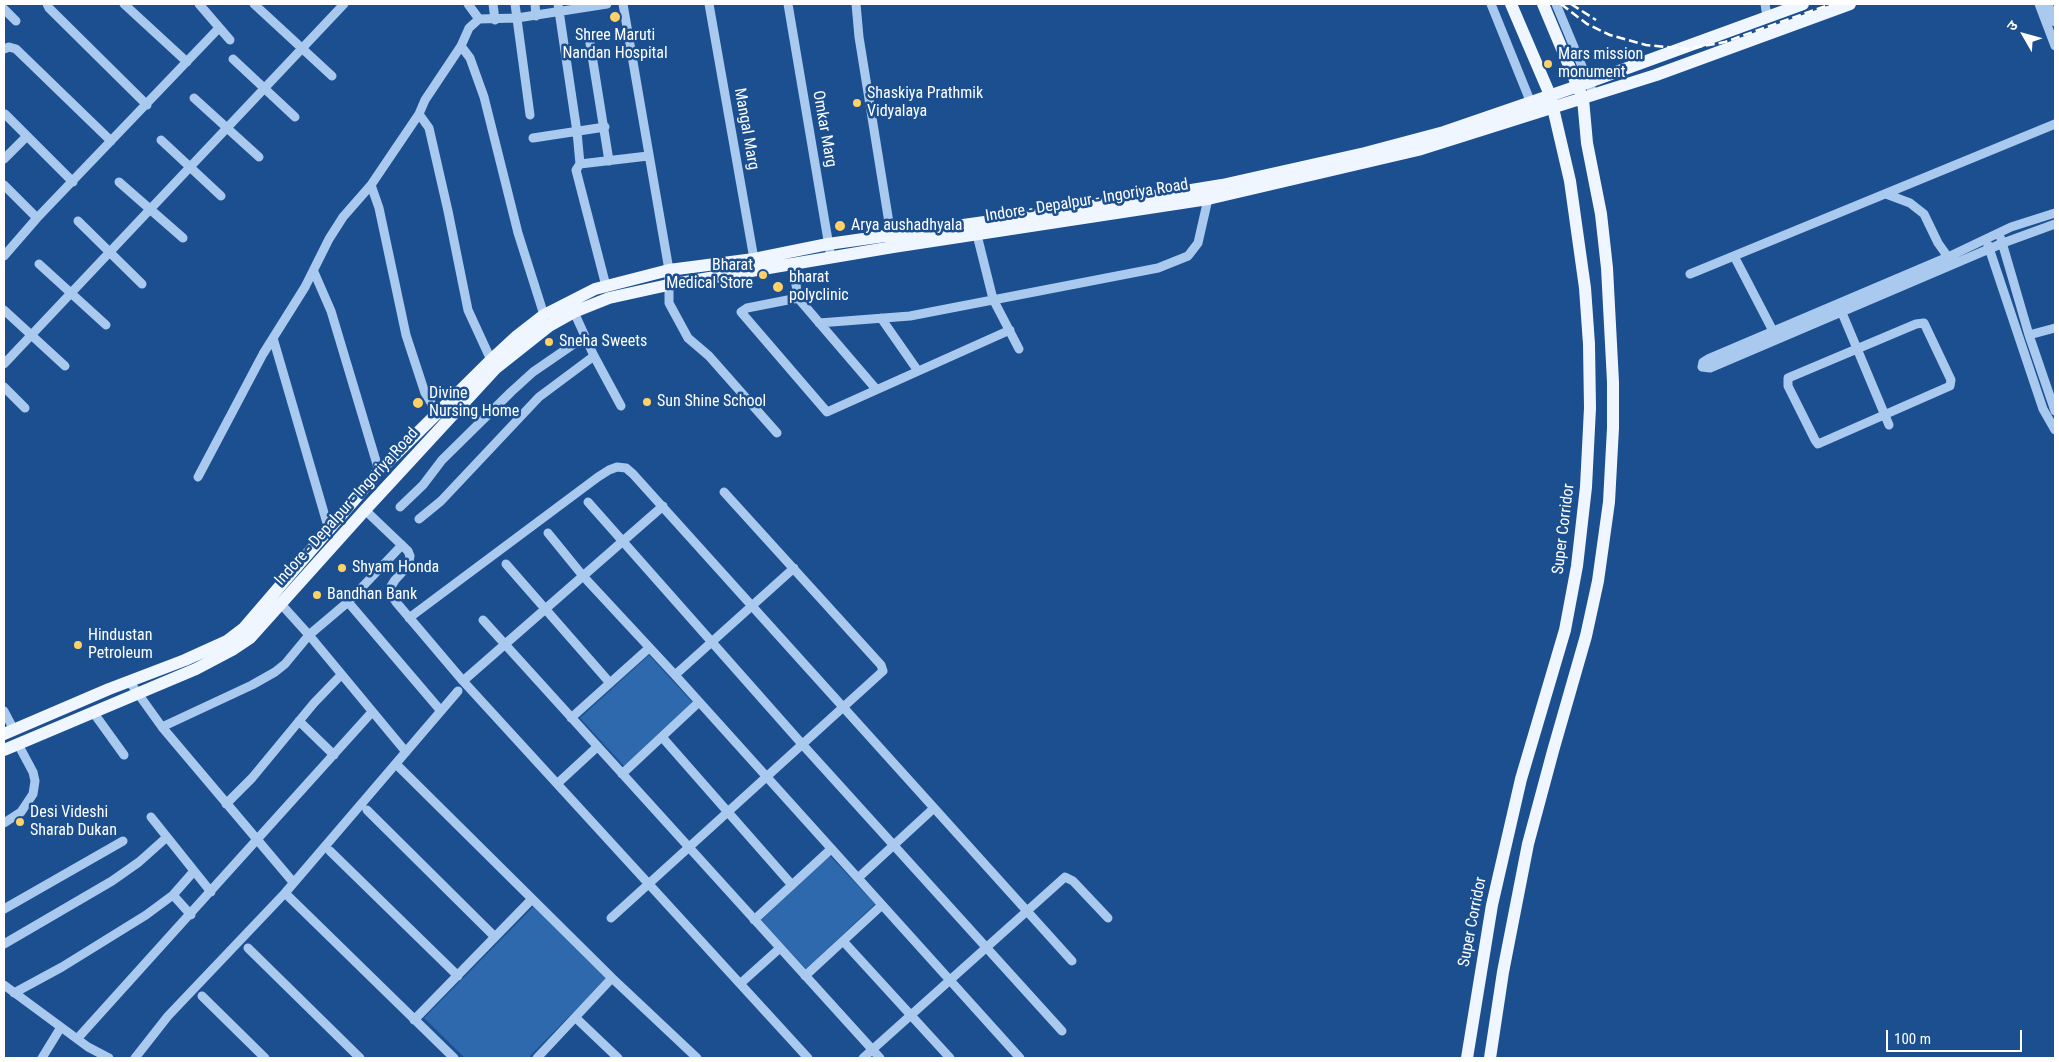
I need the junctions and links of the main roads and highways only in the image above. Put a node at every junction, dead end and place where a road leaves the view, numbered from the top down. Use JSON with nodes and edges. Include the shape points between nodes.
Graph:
{"nodes":[{"id":1,"x":1511,"y":4,"type":"edge"},
{"id":2,"x":1543,"y":4,"type":"edge"},
{"id":3,"x":1803,"y":4,"type":"edge"},
{"id":4,"x":1850,"y":4,"type":"edge"},
{"id":5,"x":1675,"y":52,"type":"junction"},
{"id":6,"x":1691,"y":62,"type":"junction"},
{"id":7,"x":1584,"y":84,"type":"junction"},
{"id":8,"x":1550,"y":95,"type":"junction"},
{"id":9,"x":1589,"y":97,"type":"junction"},
{"id":10,"x":1553,"y":108,"type":"junction"},
{"id":11,"x":9,"y":732,"type":"edge"},
{"id":12,"x":4,"y":750,"type":"edge"},
{"id":13,"x":1467,"y":1058,"type":"edge"},
{"id":14,"x":1490,"y":1058,"type":"edge"}],
"edges":[{"from":1,"to":8,"type":"main road","name":"Super Corridor"},
{"from":2,"to":7,"type":"main road"},
{"from":3,"to":5,"type":"main road","name":"Indore - Depalpur - Ingoriya Road"},
{"from":4,"to":6,"type":"main road","name":"Indore - Depalpur - Ingoriya Road"},
{"from":5,"to":6,"type":"main road"},
{"from":5,"to":7,"type":"main road","name":"Indore - Depalpur - Ingoriya Road"},
{"from":6,"to":9,"type":"main road","name":"Indore - Depalpur - Ingoriya Road"},
{"from":7,"to":8,"type":"main road","name":"Indore - Depalpur - Ingoriya Road"},
{"from":7,"to":9,"type":"main road"},
{"from":8,"to":10,"type":"main road","name":"Super Corridor"},
{"from":8,"to":11,"type":"main road","name":"Indore - Depalpur - Ingoriya Road","via":[[1365,153],[1222,186],[668,270],[606,286],[575,298],[544,315],[517,336],[379,471],[244,628],[226,641],[185,660]]},
{"from":9,"to":10,"type":"main road","name":"Indore - Depalpur - Ingoriya Road"},
{"from":9,"to":14,"type":"main road","via":[[1587,143],[1601,214],[1611,318],[1613,428],[1608,502],[1598,581],[1586,636],[1541,794],[1515,904]]},
{"from":10,"to":12,"type":"main road","name":"Indore - Depalpur - Ingoriya Road","via":[[1418,150],[1208,199],[668,285],[609,298],[574,312],[549,326],[496,368],[250,638],[196,669]]},
{"from":10,"to":13,"type":"main road","name":"Super Corridor","via":[[1570,181],[1585,288],[1590,408],[1586,487],[1577,566],[1565,630],[1521,779],[1496,887]]}]}
